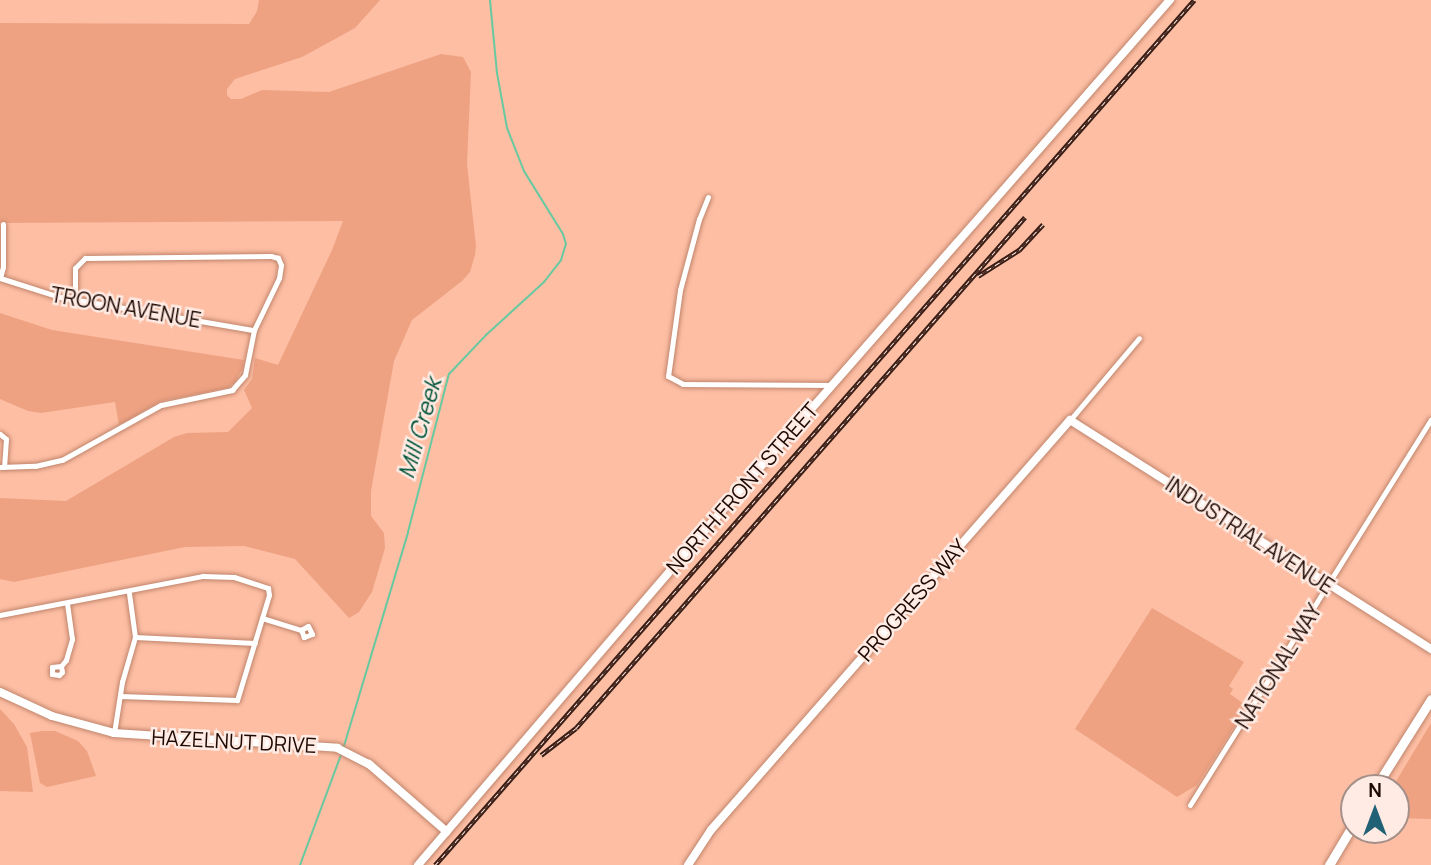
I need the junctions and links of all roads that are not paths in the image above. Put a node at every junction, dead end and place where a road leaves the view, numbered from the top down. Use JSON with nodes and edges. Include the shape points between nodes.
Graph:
{"nodes":[{"id":1,"x":1170,"y":0,"type":"edge"},
{"id":2,"x":708,"y":197,"type":"dead end"},
{"id":3,"x":3,"y":224,"type":"dead end"},
{"id":4,"x":0,"y":278,"type":"edge"},
{"id":5,"x":75,"y":300,"type":"junction"},
{"id":6,"x":254,"y":330,"type":"junction"},
{"id":7,"x":1139,"y":338,"type":"dead end"},
{"id":8,"x":831,"y":385,"type":"junction"},
{"id":9,"x":1070,"y":420,"type":"junction"},
{"id":10,"x":1431,"y":421,"type":"edge"},
{"id":11,"x":0,"y":433,"type":"edge"},
{"id":12,"x":2,"y":467,"type":"edge"},
{"id":13,"x":1329,"y":585,"type":"junction"},
{"id":14,"x":129,"y":593,"type":"junction"},
{"id":15,"x":67,"y":604,"type":"junction"},
{"id":16,"x":0,"y":615,"type":"edge"},
{"id":17,"x":262,"y":618,"type":"junction"},
{"id":18,"x":301,"y":630,"type":"dead end"},
{"id":19,"x":135,"y":637,"type":"junction"},
{"id":20,"x":255,"y":643,"type":"junction"},
{"id":21,"x":1431,"y":649,"type":"edge"},
{"id":22,"x":61,"y":666,"type":"dead end"},
{"id":23,"x":0,"y":692,"type":"edge"},
{"id":24,"x":120,"y":696,"type":"junction"},
{"id":25,"x":1431,"y":699,"type":"edge"},
{"id":26,"x":114,"y":733,"type":"junction"},
{"id":27,"x":1384,"y":774,"type":"edge"},
{"id":28,"x":1190,"y":805,"type":"dead end"},
{"id":29,"x":447,"y":832,"type":"junction"},
{"id":30,"x":1342,"y":844,"type":"edge"},
{"id":31,"x":418,"y":865,"type":"edge"},
{"id":32,"x":688,"y":865,"type":"edge"},
{"id":33,"x":1329,"y":865,"type":"edge"}],
"edges":[{"from":1,"to":8,"type":"street","name":"NORTH FRONT STREET"},
{"from":2,"to":8,"type":"street","via":[[680,290],[668,376],[683,384]]},
{"from":3,"to":4,"type":"street"},
{"from":4,"to":5,"type":"street","name":"TROON AVENUE"},
{"from":5,"to":6,"type":"street","name":"TROON AVENUE"},
{"from":5,"to":6,"type":"street","via":[[78,262],[271,256],[278,258],[280,276]]},
{"from":6,"to":12,"type":"street","via":[[245,375],[227,393],[161,405],[62,460]]},
{"from":7,"to":9,"type":"street","name":"PROGRESS WAY"},
{"from":8,"to":29,"type":"street","name":"NORTH FRONT STREET"},
{"from":9,"to":13,"type":"street","name":"INDUSTRIAL AVENUE"},
{"from":9,"to":32,"type":"street","name":"PROGRESS WAY","via":[[711,830]]},
{"from":10,"to":13,"type":"street","name":"NATIONAL WAY"},
{"from":11,"to":12,"type":"street","via":[[5,439]]},
{"from":13,"to":21,"type":"street","name":"INDUSTRIAL AVENUE"},
{"from":13,"to":28,"type":"street","name":"NATIONAL WAY"},
{"from":14,"to":15,"type":"street"},
{"from":14,"to":17,"type":"street","via":[[210,576],[243,579],[268,588]]},
{"from":14,"to":19,"type":"street"},
{"from":15,"to":16,"type":"street"},
{"from":15,"to":22,"type":"street","via":[[72,639]]},
{"from":17,"to":18,"type":"street"},
{"from":17,"to":20,"type":"street"},
{"from":19,"to":20,"type":"street"},
{"from":19,"to":24,"type":"street"},
{"from":20,"to":24,"type":"street","via":[[237,700]]},
{"from":23,"to":26,"type":"street","name":"HAZELNUT DRIVE","via":[[64,721]]},
{"from":24,"to":26,"type":"street"},
{"from":25,"to":27,"type":"main road"},
{"from":26,"to":29,"type":"street","name":"HAZELNUT DRIVE","via":[[337,748],[378,771]]},
{"from":29,"to":31,"type":"street","name":"NORTH FRONT STREET"},
{"from":30,"to":33,"type":"main road"}]}
